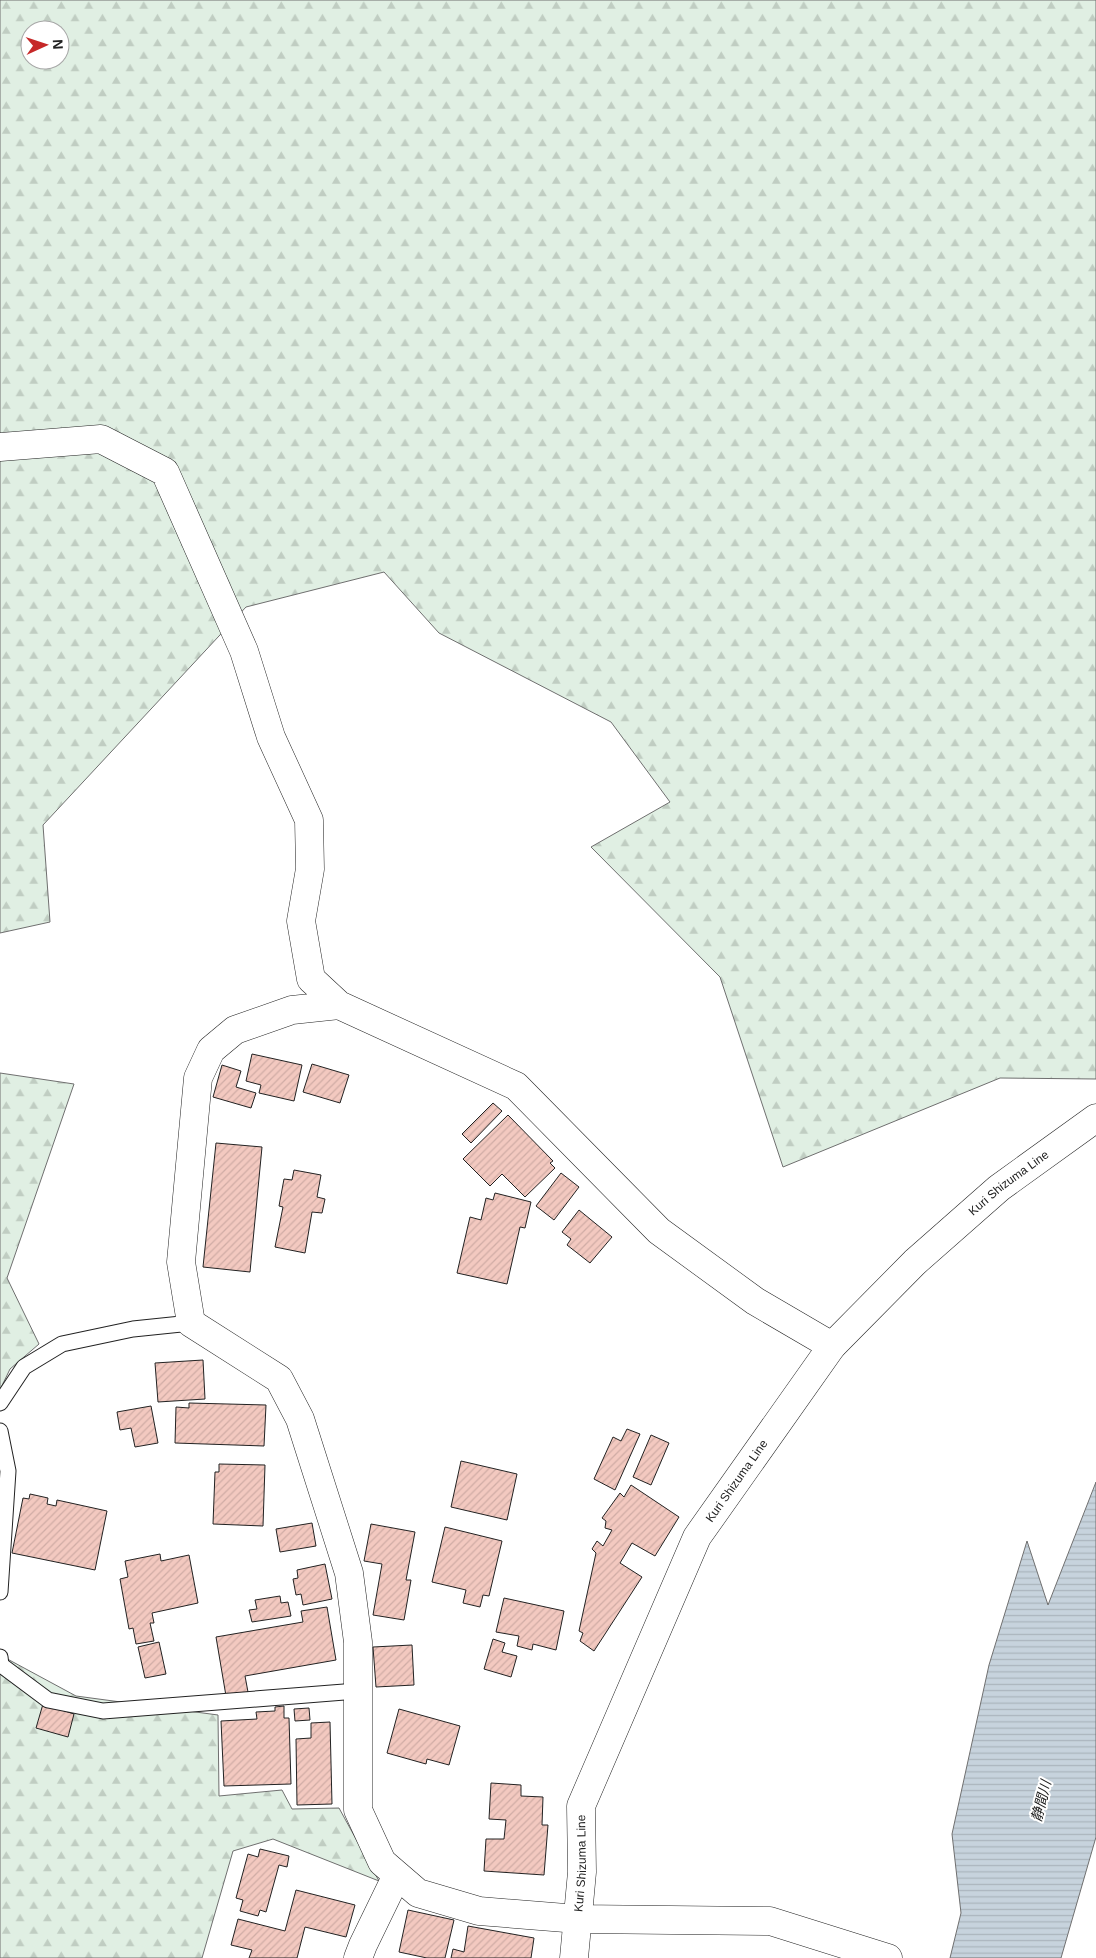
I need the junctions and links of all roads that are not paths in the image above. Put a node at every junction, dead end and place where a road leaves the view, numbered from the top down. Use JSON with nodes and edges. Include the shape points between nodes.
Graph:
{"nodes":[{"id":1,"x":0,"y":448,"type":"edge"},
{"id":2,"x":339,"y":1005,"type":"junction"},
{"id":3,"x":1096,"y":1118,"type":"edge"},
{"id":4,"x":191,"y":1322,"type":"junction"},
{"id":5,"x":832,"y":1346,"type":"junction"},
{"id":6,"x":0,"y":1403,"type":"edge"},
{"id":7,"x":0,"y":1431,"type":"edge"},
{"id":8,"x":0,"y":1592,"type":"edge"},
{"id":9,"x":0,"y":1658,"type":"edge"},
{"id":10,"x":357,"y":1691,"type":"junction"},
{"id":11,"x":397,"y":1875,"type":"junction"},
{"id":12,"x":578,"y":1919,"type":"junction"},
{"id":13,"x":358,"y":1958,"type":"edge"},
{"id":14,"x":574,"y":1958,"type":"edge"},
{"id":15,"x":888,"y":1958,"type":"edge"}],
"edges":[{"from":1,"to":2,"type":"street","via":[[102,439],[164,472],[244,651],[271,737],[309,820],[310,869],[301,920],[311,979]]},
{"from":2,"to":4,"type":"street","via":[[292,1010],[235,1030],[210,1050],[198,1078],[181,1262]]},
{"from":2,"to":5,"type":"street","via":[[516,1086],[659,1231],[755,1301]]},
{"from":3,"to":5,"type":"street","name":"Kuri Shizuma Line","via":[[999,1188],[915,1262]]},
{"from":4,"to":6,"type":"lane","via":[[134,1329],[62,1344],[24,1367]]},
{"from":4,"to":10,"type":"street","via":[[279,1379],[300,1419],[349,1573],[358,1642]]},
{"from":5,"to":12,"type":"street","name":"Kuri Shizuma Line","via":[[697,1537],[581,1806],[582,1872]]},
{"from":7,"to":8,"type":"lane","via":[[8,1471]]},
{"from":9,"to":10,"type":"lane","via":[[1,1666],[48,1700],[104,1711]]},
{"from":10,"to":11,"type":"street","via":[[358,1810],[382,1862]]},
{"from":11,"to":12,"type":"street","via":[[418,1893],[479,1911]]},
{"from":11,"to":13,"type":"street"},
{"from":12,"to":14,"type":"street","name":"Kuri Shizuma Line"},
{"from":12,"to":15,"type":"street","via":[[770,1921]]}]}
